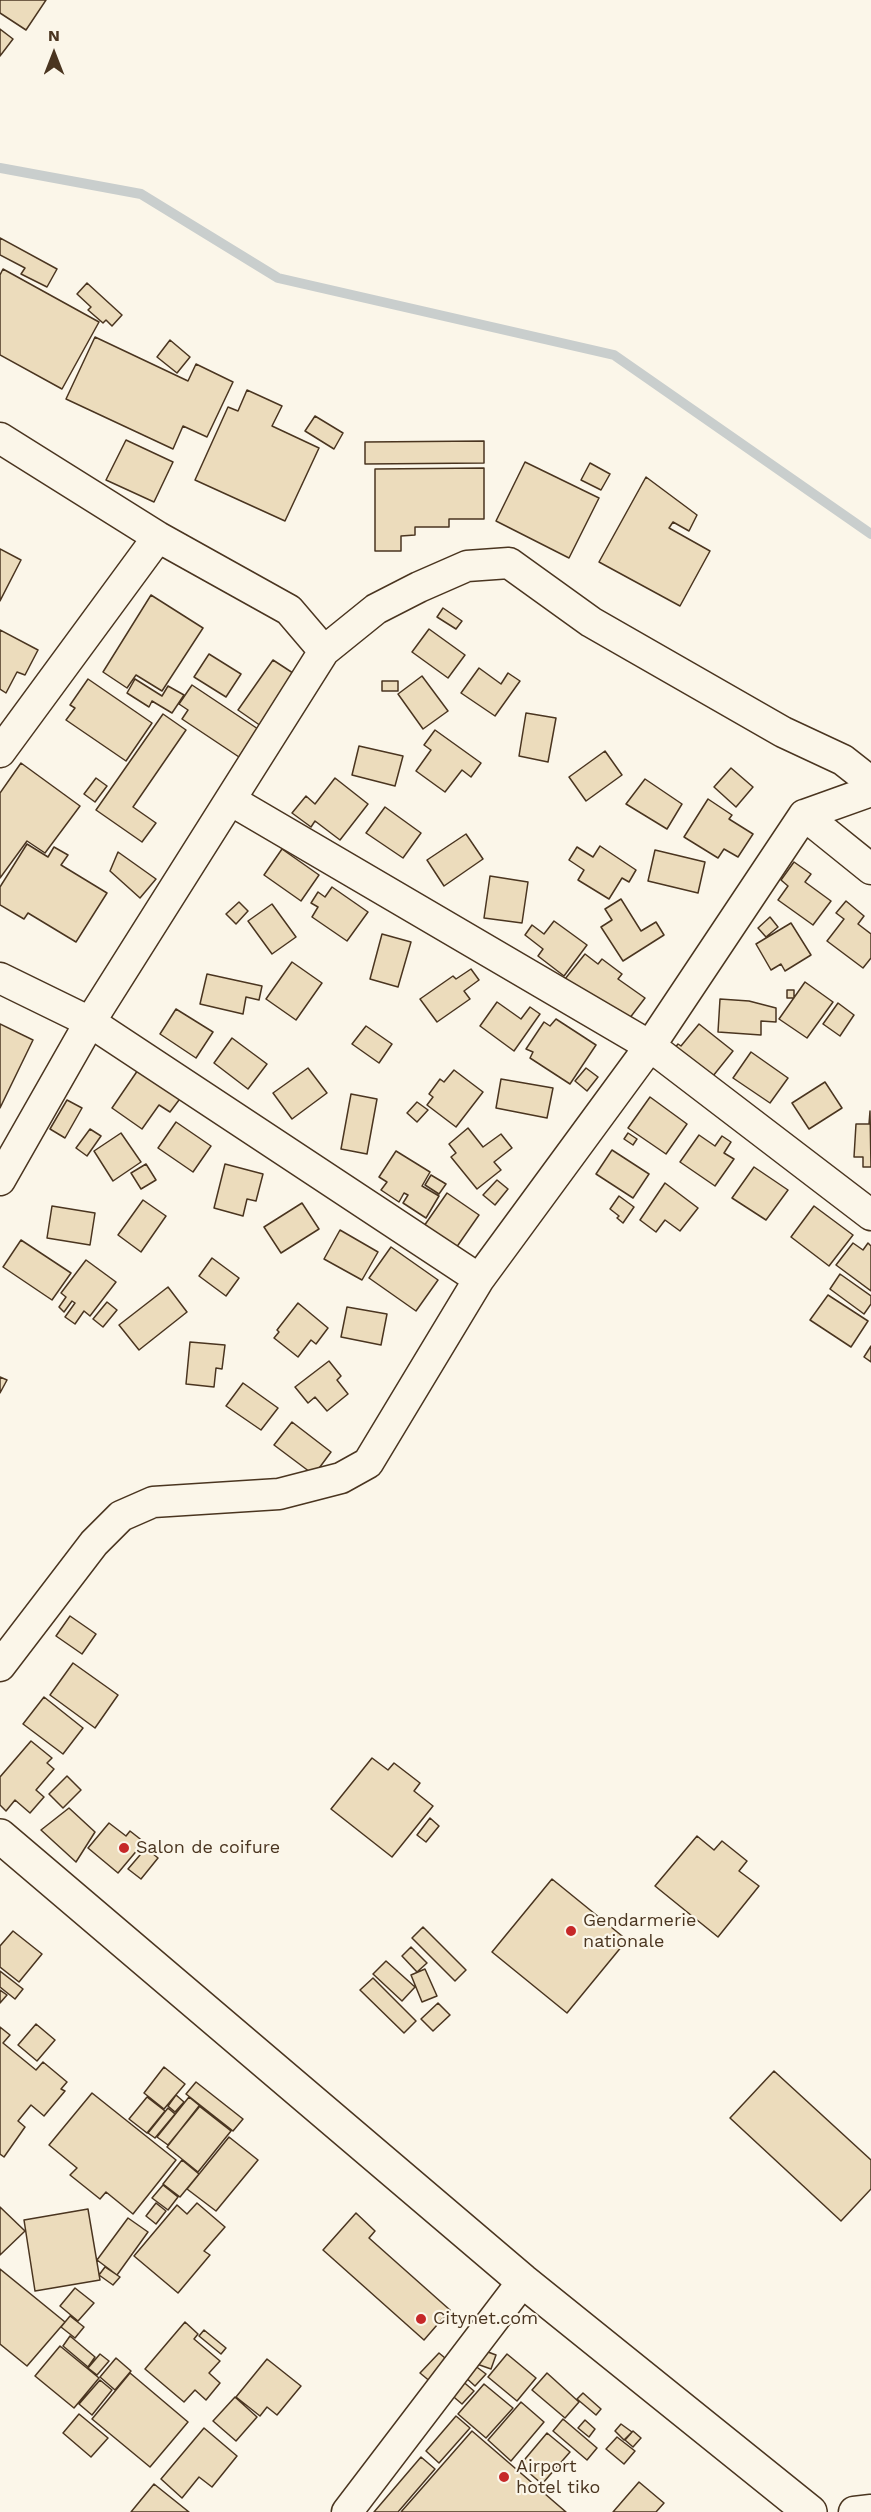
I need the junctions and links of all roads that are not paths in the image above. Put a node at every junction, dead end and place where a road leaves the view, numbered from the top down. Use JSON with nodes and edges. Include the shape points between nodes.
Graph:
{"nodes":[{"id":1,"x":0,"y":438,"type":"edge"},
{"id":2,"x":158,"y":537,"type":"junction"},
{"id":3,"x":324,"y":651,"type":"junction"},
{"id":4,"x":0,"y":752,"type":"edge"},
{"id":5,"x":871,"y":782,"type":"edge"},
{"id":6,"x":871,"y":791,"type":"edge"},
{"id":7,"x":232,"y":801,"type":"junction"},
{"id":8,"x":804,"y":815,"type":"junction"},
{"id":9,"x":871,"y":869,"type":"edge"},
{"id":10,"x":0,"y":978,"type":"edge"},
{"id":11,"x":90,"y":1023,"type":"junction"},
{"id":12,"x":650,"y":1047,"type":"junction"},
{"id":13,"x":0,"y":1180,"type":"edge"},
{"id":14,"x":871,"y":1215,"type":"edge"},
{"id":15,"x":479,"y":1279,"type":"junction"},
{"id":16,"x":0,"y":1666,"type":"edge"},
{"id":17,"x":0,"y":1836,"type":"edge"},
{"id":18,"x":523,"y":2281,"type":"junction"},
{"id":19,"x":871,"y":2510,"type":"edge"},
{"id":20,"x":347,"y":2512,"type":"edge"},
{"id":21,"x":810,"y":2512,"type":"edge"},
{"id":22,"x":854,"y":2512,"type":"edge"}],
"edges":[{"from":1,"to":2,"type":"street"},
{"from":2,"to":3,"type":"street","via":[[289,610]]},
{"from":2,"to":4,"type":"street"},
{"from":3,"to":5,"type":"street","via":[[376,609],[418,587],[467,566],[509,563],[591,622],[783,732],[843,760]]},
{"from":3,"to":7,"type":"street"},
{"from":6,"to":8,"type":"street"},
{"from":7,"to":11,"type":"street"},
{"from":7,"to":12,"type":"street"},
{"from":8,"to":9,"type":"street"},
{"from":8,"to":12,"type":"street"},
{"from":10,"to":11,"type":"street"},
{"from":11,"to":13,"type":"street"},
{"from":11,"to":15,"type":"street"},
{"from":12,"to":14,"type":"street"},
{"from":12,"to":15,"type":"street"},
{"from":15,"to":16,"type":"street","via":[[368,1463],[341,1478],[279,1494],[153,1502],[121,1515],[94,1543]]},
{"from":17,"to":18,"type":"street"},
{"from":18,"to":20,"type":"street"},
{"from":18,"to":21,"type":"street"},
{"from":19,"to":22,"type":"street"}]}
